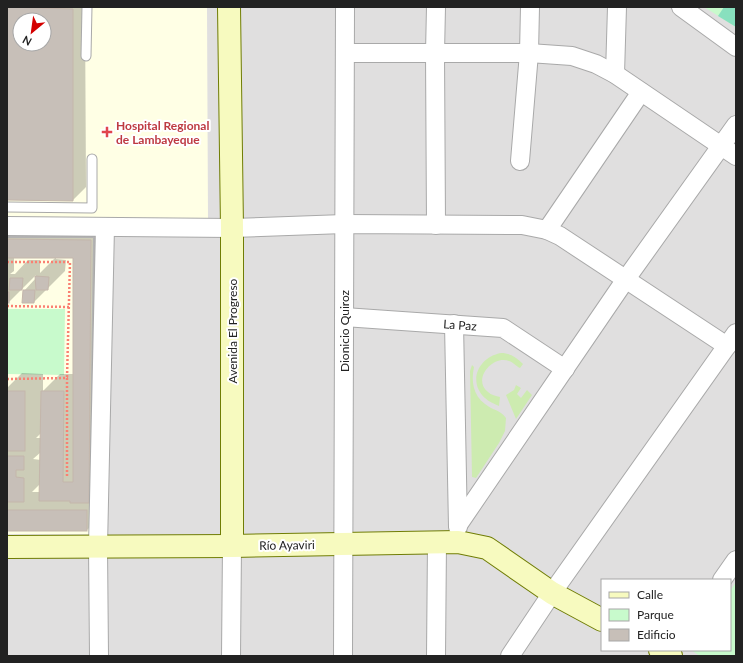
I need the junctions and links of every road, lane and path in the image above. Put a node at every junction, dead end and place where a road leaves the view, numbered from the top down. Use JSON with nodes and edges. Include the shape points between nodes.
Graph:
{"nodes":[{"id":1,"x":87,"y":7,"type":"edge"},
{"id":2,"x":228,"y":7,"type":"edge"},
{"id":3,"x":345,"y":7,"type":"edge"},
{"id":4,"x":436,"y":7,"type":"edge"},
{"id":5,"x":530,"y":7,"type":"edge"},
{"id":6,"x":617,"y":7,"type":"edge"},
{"id":7,"x":681,"y":7,"type":"edge"},
{"id":8,"x":736,"y":47,"type":"edge"},
{"id":9,"x":345,"y":53,"type":"junction"},
{"id":10,"x":435,"y":53,"type":"junction"},
{"id":11,"x":529,"y":53,"type":"junction"},
{"id":12,"x":86,"y":56,"type":"dead end"},
{"id":13,"x":615,"y":74,"type":"junction"},
{"id":14,"x":641,"y":92,"type":"junction"},
{"id":15,"x":736,"y":125,"type":"edge"},
{"id":16,"x":729,"y":151,"type":"edge"},
{"id":17,"x":92,"y":159,"type":"dead end"},
{"id":18,"x":520,"y":161,"type":"dead end"},
{"id":19,"x":7,"y":207,"type":"edge"},
{"id":20,"x":344,"y":224,"type":"junction"},
{"id":21,"x":436,"y":225,"type":"junction"},
{"id":22,"x":7,"y":226,"type":"edge"},
{"id":23,"x":105,"y":227,"type":"junction"},
{"id":24,"x":232,"y":228,"type":"junction"},
{"id":25,"x":547,"y":230,"type":"junction"},
{"id":26,"x":7,"y":262,"type":"edge"},
{"id":27,"x":626,"y":279,"type":"junction"},
{"id":28,"x":7,"y":306,"type":"edge"},
{"id":29,"x":69,"y":306,"type":"junction"},
{"id":30,"x":344,"y":317,"type":"junction"},
{"id":31,"x":454,"y":324,"type":"junction"},
{"id":32,"x":732,"y":340,"type":"edge"},
{"id":33,"x":565,"y":369,"type":"junction"},
{"id":34,"x":67,"y":378,"type":"junction"},
{"id":35,"x":7,"y":379,"type":"edge"},
{"id":36,"x":67,"y":478,"type":"dead end"},
{"id":37,"x":451,"y":536,"type":"junction"},
{"id":38,"x":343,"y":544,"type":"junction"},
{"id":39,"x":232,"y":546,"type":"junction"},
{"id":40,"x":7,"y":547,"type":"edge"},
{"id":41,"x":98,"y":547,"type":"junction"},
{"id":42,"x":736,"y":560,"type":"edge"},
{"id":43,"x":723,"y":579,"type":"edge"},
{"id":44,"x":552,"y":594,"type":"junction"},
{"id":45,"x":601,"y":619,"type":"edge"},
{"id":46,"x":99,"y":656,"type":"edge"},
{"id":47,"x":231,"y":656,"type":"edge"},
{"id":48,"x":342,"y":656,"type":"edge"},
{"id":49,"x":436,"y":656,"type":"edge"},
{"id":50,"x":510,"y":656,"type":"edge"}],
"edges":[{"from":1,"to":12,"type":"lane"},
{"from":2,"to":24,"type":"street","name":"Avenida El Progreso"},
{"from":3,"to":9,"type":"street","name":"Dionicio Quiroz"},
{"from":4,"to":10,"type":"street"},
{"from":5,"to":11,"type":"street"},
{"from":6,"to":13,"type":"street"},
{"from":7,"to":8,"type":"street"},
{"from":9,"to":10,"type":"street"},
{"from":9,"to":20,"type":"street","name":"Dionicio Quiroz"},
{"from":10,"to":11,"type":"street"},
{"from":10,"to":21,"type":"street"},
{"from":11,"to":13,"type":"street","via":[[572,56]]},
{"from":11,"to":18,"type":"street"},
{"from":13,"to":14,"type":"street"},
{"from":14,"to":16,"type":"street"},
{"from":14,"to":25,"type":"street"},
{"from":15,"to":16,"type":"street"},
{"from":16,"to":27,"type":"street"},
{"from":17,"to":19,"type":"lane","via":[[92,208]]},
{"from":20,"to":21,"type":"street"},
{"from":20,"to":24,"type":"street"},
{"from":20,"to":30,"type":"street","name":"Dionicio Quiroz"},
{"from":21,"to":25,"type":"street","via":[[522,225]]},
{"from":22,"to":23,"type":"street"},
{"from":23,"to":24,"type":"street"},
{"from":23,"to":41,"type":"street"},
{"from":24,"to":39,"type":"street","name":"Avenida El Progreso"},
{"from":25,"to":27,"type":"street"},
{"from":26,"to":29,"type":"path","via":[[70,262]]},
{"from":27,"to":32,"type":"street"},
{"from":27,"to":33,"type":"street"},
{"from":28,"to":29,"type":"path"},
{"from":29,"to":34,"type":"path"},
{"from":30,"to":31,"type":"street","name":"La Paz"},
{"from":30,"to":38,"type":"street","name":"Dionicio Quiroz"},
{"from":31,"to":33,"type":"street","name":"La Paz","via":[[503,328]]},
{"from":31,"to":37,"type":"street"},
{"from":32,"to":44,"type":"street"},
{"from":33,"to":37,"type":"street"},
{"from":34,"to":35,"type":"path"},
{"from":34,"to":36,"type":"path"},
{"from":37,"to":38,"type":"street","name":"Río Ayaviri"},
{"from":37,"to":44,"type":"street","name":"Río Ayaviri","via":[[488,548]]},
{"from":37,"to":49,"type":"street"},
{"from":38,"to":39,"type":"street","name":"Río Ayaviri"},
{"from":38,"to":48,"type":"street","name":"Dionicio Quiroz"},
{"from":39,"to":41,"type":"street","name":"Río Ayaviri"},
{"from":39,"to":47,"type":"street","name":"Avenida El Progreso"},
{"from":40,"to":41,"type":"street","name":"Río Ayaviri"},
{"from":41,"to":46,"type":"street"},
{"from":42,"to":43,"type":"street"},
{"from":44,"to":45,"type":"street","name":"Río Ayaviri"},
{"from":44,"to":50,"type":"street"}]}
